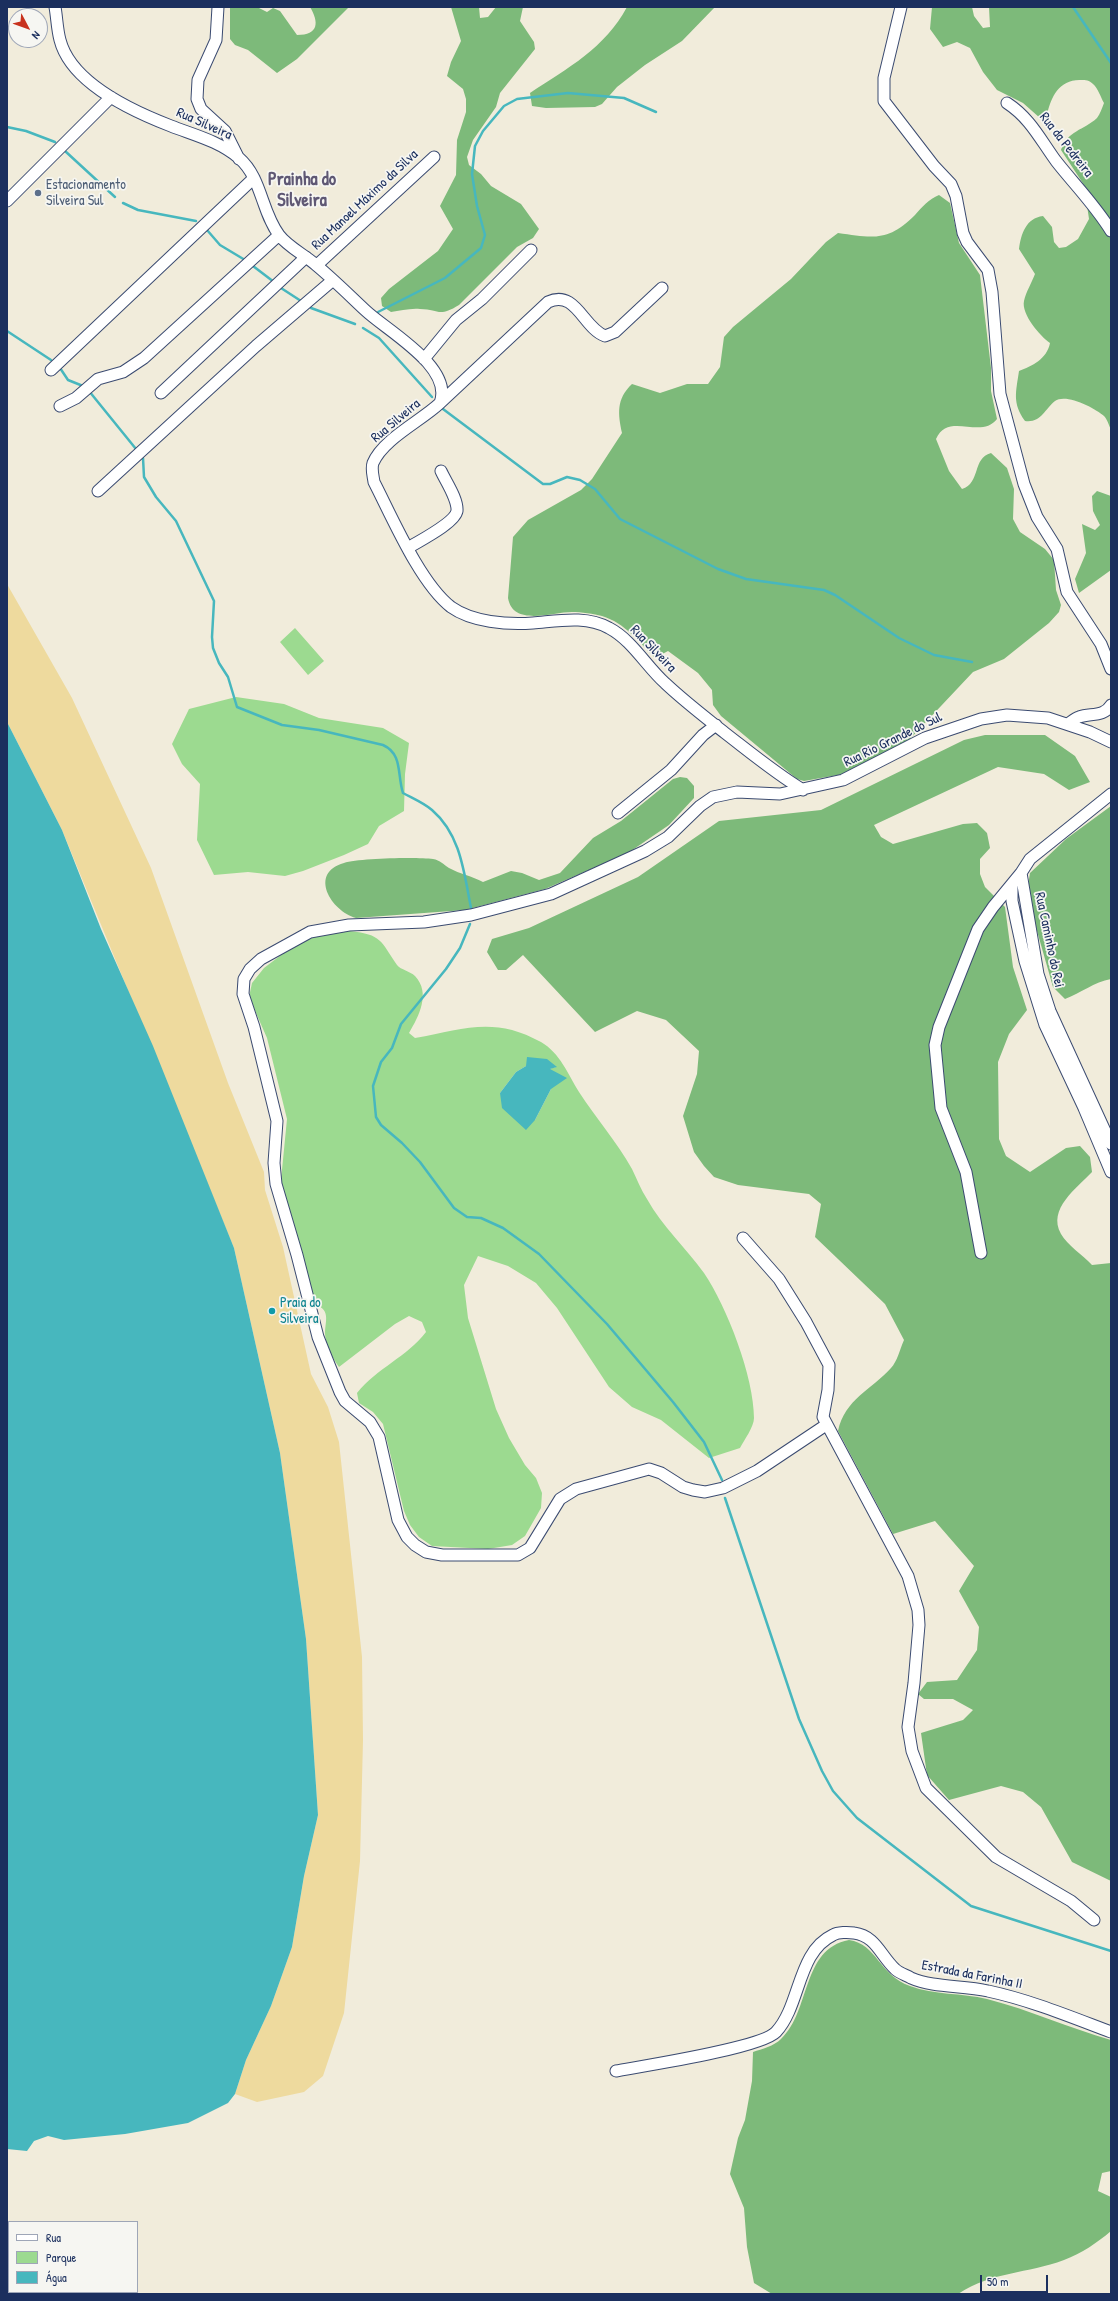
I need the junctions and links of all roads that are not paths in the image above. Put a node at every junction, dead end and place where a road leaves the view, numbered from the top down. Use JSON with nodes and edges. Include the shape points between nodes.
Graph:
{"nodes":[{"id":1,"x":56,"y":7,"type":"edge"},
{"id":2,"x":218,"y":7,"type":"edge"},
{"id":3,"x":901,"y":7,"type":"edge"},
{"id":4,"x":111,"y":97,"type":"junction"},
{"id":5,"x":1007,"y":102,"type":"dead end"},
{"id":6,"x":434,"y":157,"type":"dead end"},
{"id":7,"x":239,"y":159,"type":"junction"},
{"id":8,"x":254,"y":178,"type":"junction"},
{"id":9,"x":7,"y":201,"type":"edge"},
{"id":10,"x":1111,"y":231,"type":"edge"},
{"id":11,"x":279,"y":235,"type":"junction"},
{"id":12,"x":531,"y":250,"type":"dead end"},
{"id":13,"x":306,"y":257,"type":"junction"},
{"id":14,"x":316,"y":265,"type":"junction"},
{"id":15,"x":333,"y":280,"type":"junction"},
{"id":16,"x":662,"y":288,"type":"dead end"},
{"id":17,"x":424,"y":359,"type":"junction"},
{"id":18,"x":51,"y":370,"type":"dead end"},
{"id":19,"x":161,"y":393,"type":"dead end"},
{"id":20,"x":440,"y":403,"type":"junction"},
{"id":21,"x":60,"y":406,"type":"dead end"},
{"id":22,"x":441,"y":471,"type":"dead end"},
{"id":23,"x":98,"y":491,"type":"dead end"},
{"id":24,"x":408,"y":548,"type":"junction"},
{"id":25,"x":1111,"y":669,"type":"edge"},
{"id":26,"x":1111,"y":705,"type":"edge"},
{"id":27,"x":1068,"y":724,"type":"junction"},
{"id":28,"x":716,"y":726,"type":"junction"},
{"id":29,"x":1111,"y":742,"type":"edge"},
{"id":30,"x":803,"y":790,"type":"junction"},
{"id":31,"x":1111,"y":794,"type":"edge"},
{"id":32,"x":618,"y":813,"type":"dead end"},
{"id":33,"x":1021,"y":873,"type":"junction"},
{"id":34,"x":1012,"y":886,"type":"junction"},
{"id":35,"x":1111,"y":1144,"type":"edge"},
{"id":36,"x":1111,"y":1172,"type":"edge"},
{"id":37,"x":743,"y":1238,"type":"dead end"},
{"id":38,"x":981,"y":1254,"type":"dead end"},
{"id":39,"x":826,"y":1425,"type":"junction"},
{"id":40,"x":1094,"y":1920,"type":"dead end"},
{"id":41,"x":1111,"y":2032,"type":"edge"},
{"id":42,"x":616,"y":2071,"type":"dead end"}],
"edges":[{"from":1,"to":4,"type":"street","name":"Rua Silveira","via":[[60,40],[71,62],[80,74]]},
{"from":2,"to":7,"type":"street","via":[[217,36],[198,80],[197,99],[201,109],[225,132]]},
{"from":3,"to":25,"type":"street","via":[[884,78],[884,101],[951,184],[956,196],[963,234],[988,270],[1000,394],[1024,484],[1037,517],[1057,549],[1067,592],[1101,644]]},
{"from":4,"to":7,"type":"street","name":"Rua Silveira","via":[[169,125],[217,144]]},
{"from":4,"to":9,"type":"street"},
{"from":5,"to":10,"type":"street","name":"Rua da Pedreira","via":[[1034,128]]},
{"from":6,"to":14,"type":"street","name":"Rua Manoel Máximo da Silva"},
{"from":7,"to":8,"type":"street","name":"Rua Silveira"},
{"from":8,"to":11,"type":"street","name":"Rua Silveira","via":[[267,215]]},
{"from":8,"to":18,"type":"street"},
{"from":11,"to":13,"type":"street","name":"Rua Silveira"},
{"from":11,"to":21,"type":"street","via":[[139,362],[123,372],[98,379],[76,398]]},
{"from":12,"to":17,"type":"street","via":[[482,299],[456,320]]},
{"from":13,"to":14,"type":"street","name":"Rua Silveira"},
{"from":13,"to":19,"type":"street"},
{"from":14,"to":15,"type":"street","name":"Rua Silveira"},
{"from":15,"to":17,"type":"street","name":"Rua Silveira","via":[[373,318]]},
{"from":15,"to":23,"type":"street","via":[[256,346]]},
{"from":16,"to":20,"type":"street","via":[[615,332],[605,336],[596,333],[577,308],[564,299],[556,298],[548,302]]},
{"from":17,"to":20,"type":"street","name":"Rua Silveira","via":[[440,381]]},
{"from":20,"to":24,"type":"street","name":"Rua Silveira","via":[[388,444],[377,456],[372,470],[374,482]]},
{"from":22,"to":24,"type":"street","via":[[456,502],[457,512],[453,520]]},
{"from":24,"to":28,"type":"street","name":"Rua Silveira","via":[[432,587],[452,607],[465,613],[492,621],[512,623],[587,620],[609,628],[628,643],[665,684]]},
{"from":26,"to":27,"type":"street","via":[[1100,714],[1078,717]]},
{"from":27,"to":29,"type":"street","name":"Rua Rio Grande do Sul"},
{"from":27,"to":30,"type":"street","name":"Rua Rio Grande do Sul","via":[[1030,716],[1008,715],[981,719],[925,738],[843,780]]},
{"from":28,"to":30,"type":"street","name":"Rua Silveira","via":[[774,773]]},
{"from":28,"to":32,"type":"street","via":[[703,735],[671,770]]},
{"from":30,"to":39,"type":"street","name":"Rua Rio Grande do Sul","via":[[780,794],[737,792],[713,797],[668,837],[646,851],[551,894],[471,915],[424,922],[350,924],[310,932],[255,964],[244,979],[243,990],[277,1121],[274,1163],[276,1184],[298,1255],[318,1337],[345,1401],[368,1419],[376,1431],[398,1520],[408,1537],[421,1550],[442,1555],[518,1555],[530,1548],[560,1499],[576,1489],[649,1469],[693,1490],[705,1492],[723,1488],[757,1472]]},
{"from":31,"to":33,"type":"street","via":[[1030,860]]},
{"from":33,"to":34,"type":"street"},
{"from":33,"to":35,"type":"street","name":"Rua Caminho do Rei","via":[[1035,959],[1050,1011]]},
{"from":34,"to":36,"type":"street","via":[[1012,901],[1021,945],[1045,1025]]},
{"from":34,"to":38,"type":"street","via":[[992,907],[978,928],[934,1045],[942,1108],[966,1172]]},
{"from":37,"to":39,"type":"street","via":[[779,1280],[829,1365],[823,1417]]},
{"from":39,"to":40,"type":"street","via":[[908,1576],[915,1598],[918,1626],[908,1727],[912,1751],[926,1788],[996,1858],[1071,1901]]},
{"from":41,"to":42,"type":"street","name":"Estrada da Farinha II","via":[[1037,2004],[987,1990],[912,1978],[896,1970],[874,1941],[862,1934],[849,1932],[833,1935],[818,1946],[806,1967],[787,2015],[776,2033],[751,2044]]}]}
